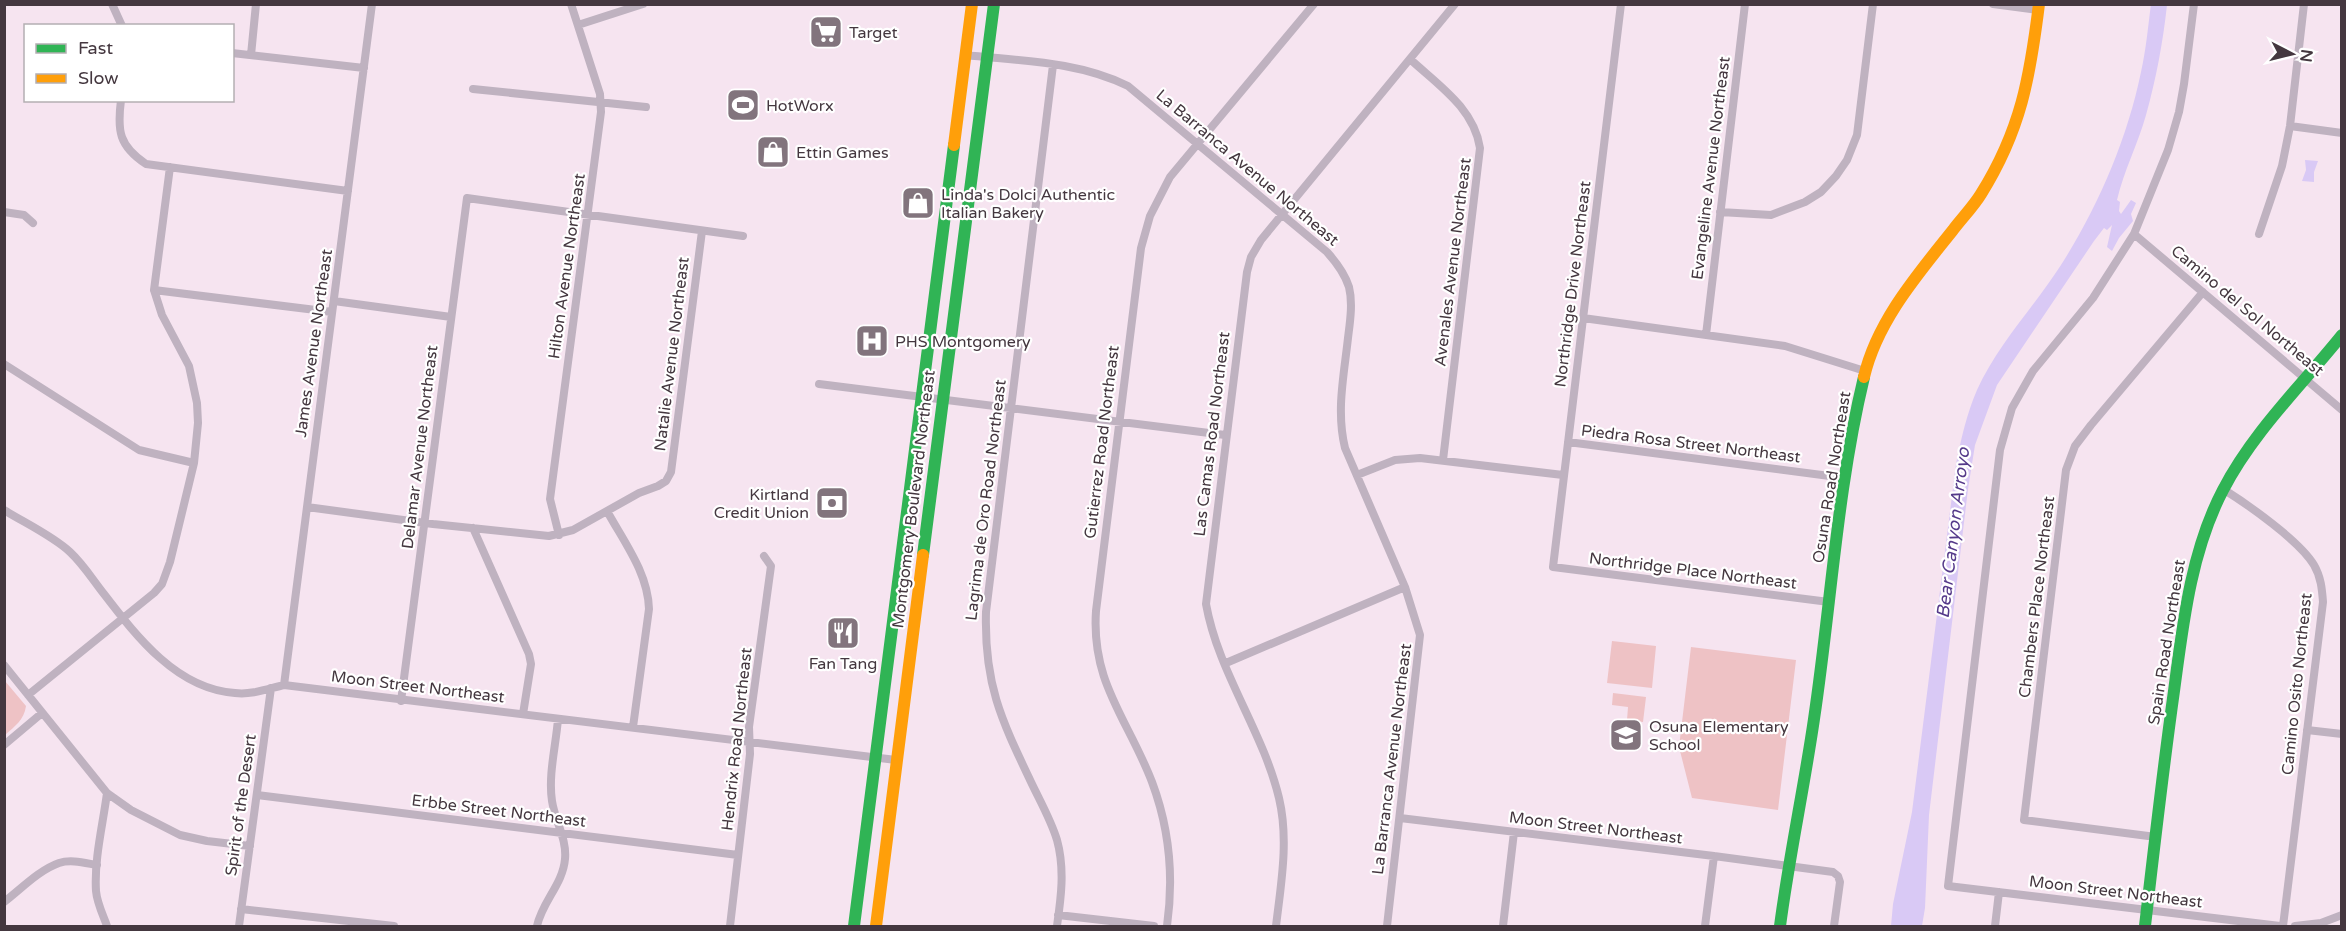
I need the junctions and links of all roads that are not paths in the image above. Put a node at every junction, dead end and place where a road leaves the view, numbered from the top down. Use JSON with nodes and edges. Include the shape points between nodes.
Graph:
{"nodes":[{"id":1,"x":112,"y":4,"type":"edge"},
{"id":2,"x":256,"y":4,"type":"edge"},
{"id":3,"x":372,"y":4,"type":"edge"},
{"id":4,"x":571,"y":4,"type":"edge"},
{"id":5,"x":642,"y":4,"type":"edge"},
{"id":6,"x":972,"y":4,"type":"edge"},
{"id":7,"x":994,"y":4,"type":"edge"},
{"id":8,"x":1314,"y":4,"type":"edge"},
{"id":9,"x":1455,"y":4,"type":"edge"},
{"id":10,"x":1621,"y":4,"type":"edge"},
{"id":11,"x":1745,"y":4,"type":"edge"},
{"id":12,"x":1874,"y":4,"type":"edge"},
{"id":13,"x":1993,"y":4,"type":"edge"},
{"id":14,"x":2194,"y":4,"type":"edge"},
{"id":15,"x":2304,"y":4,"type":"edge"},
{"id":16,"x":2038,"y":7,"type":"edge"},
{"id":17,"x":121,"y":24,"type":"edge"},
{"id":18,"x":578,"y":25,"type":"junction"},
{"id":19,"x":234,"y":53,"type":"edge"},
{"id":20,"x":251,"y":55,"type":"junction"},
{"id":21,"x":965,"y":55,"type":"junction"},
{"id":22,"x":987,"y":57,"type":"junction"},
{"id":23,"x":1410,"y":59,"type":"junction"},
{"id":24,"x":1053,"y":65,"type":"junction"},
{"id":25,"x":364,"y":68,"type":"junction"},
{"id":26,"x":473,"y":88,"type":"dead end"},
{"id":27,"x":121,"y":102,"type":"edge"},
{"id":28,"x":601,"y":103,"type":"junction"},
{"id":29,"x":646,"y":108,"type":"dead end"},
{"id":30,"x":2290,"y":126,"type":"junction"},
{"id":31,"x":2342,"y":132,"type":"edge"},
{"id":32,"x":1198,"y":143,"type":"junction"},
{"id":33,"x":170,"y":167,"type":"junction"},
{"id":34,"x":348,"y":191,"type":"junction"},
{"id":35,"x":4,"y":212,"type":"edge"},
{"id":36,"x":1720,"y":212,"type":"junction"},
{"id":37,"x":590,"y":214,"type":"junction"},
{"id":38,"x":1281,"y":214,"type":"junction"},
{"id":39,"x":33,"y":223,"type":"dead end"},
{"id":40,"x":702,"y":231,"type":"junction"},
{"id":41,"x":2134,"y":234,"type":"junction"},
{"id":42,"x":2259,"y":234,"type":"dead end"},
{"id":43,"x":742,"y":236,"type":"dead end"},
{"id":44,"x":154,"y":290,"type":"junction"},
{"id":45,"x":2203,"y":292,"type":"junction"},
{"id":46,"x":334,"y":302,"type":"junction"},
{"id":47,"x":332,"y":312,"type":"junction"},
{"id":48,"x":451,"y":317,"type":"junction"},
{"id":49,"x":1583,"y":318,"type":"junction"},
{"id":50,"x":1706,"y":335,"type":"junction"},
{"id":51,"x":2342,"y":335,"type":"edge"},
{"id":52,"x":4,"y":364,"type":"edge"},
{"id":53,"x":1865,"y":371,"type":"junction"},
{"id":54,"x":2305,"y":378,"type":"junction"},
{"id":55,"x":819,"y":384,"type":"dead end"},
{"id":56,"x":921,"y":396,"type":"junction"},
{"id":57,"x":943,"y":399,"type":"junction"},
{"id":58,"x":1011,"y":407,"type":"junction"},
{"id":59,"x":2342,"y":411,"type":"edge"},
{"id":60,"x":1119,"y":421,"type":"junction"},
{"id":61,"x":1226,"y":435,"type":"junction"},
{"id":62,"x":1568,"y":442,"type":"junction"},
{"id":63,"x":1443,"y":460,"type":"junction"},
{"id":64,"x":194,"y":464,"type":"junction"},
{"id":65,"x":1357,"y":475,"type":"junction"},
{"id":66,"x":1563,"y":475,"type":"junction"},
{"id":67,"x":1845,"y":478,"type":"junction"},
{"id":68,"x":2223,"y":489,"type":"junction"},
{"id":69,"x":307,"y":507,"type":"junction"},
{"id":70,"x":4,"y":510,"type":"edge"},
{"id":71,"x":607,"y":511,"type":"junction"},
{"id":72,"x":424,"y":523,"type":"junction"},
{"id":73,"x":473,"y":528,"type":"junction"},
{"id":74,"x":559,"y":535,"type":"junction"},
{"id":75,"x":764,"y":556,"type":"dead end"},
{"id":76,"x":1553,"y":567,"type":"joint"},
{"id":77,"x":1405,"y":587,"type":"junction"},
{"id":78,"x":1829,"y":602,"type":"junction"},
{"id":79,"x":123,"y":618,"type":"junction"},
{"id":80,"x":1226,"y":663,"type":"junction"},
{"id":81,"x":4,"y":665,"type":"edge"},
{"id":82,"x":284,"y":685,"type":"junction"},
{"id":83,"x":271,"y":688,"type":"junction"},
{"id":84,"x":28,"y":695,"type":"junction"},
{"id":85,"x":401,"y":700,"type":"junction"},
{"id":86,"x":42,"y":713,"type":"junction"},
{"id":87,"x":523,"y":714,"type":"junction"},
{"id":88,"x":558,"y":719,"type":"junction"},
{"id":89,"x":633,"y":727,"type":"junction"},
{"id":90,"x":2307,"y":730,"type":"junction"},
{"id":91,"x":2342,"y":734,"type":"edge"},
{"id":92,"x":750,"y":741,"type":"junction"},
{"id":93,"x":4,"y":745,"type":"edge"},
{"id":94,"x":875,"y":757,"type":"junction"},
{"id":95,"x":896,"y":760,"type":"junction"},
{"id":96,"x":107,"y":793,"type":"junction"},
{"id":97,"x":256,"y":795,"type":"junction"},
{"id":98,"x":1400,"y":818,"type":"junction"},
{"id":99,"x":1514,"y":832,"type":"junction"},
{"id":100,"x":561,"y":833,"type":"junction"},
{"id":101,"x":2156,"y":837,"type":"junction"},
{"id":102,"x":250,"y":846,"type":"junction"},
{"id":103,"x":738,"y":855,"type":"junction"},
{"id":104,"x":1714,"y":856,"type":"junction"},
{"id":105,"x":97,"y":865,"type":"junction"},
{"id":106,"x":1788,"y":866,"type":"junction"},
{"id":107,"x":1999,"y":892,"type":"junction"},
{"id":108,"x":4,"y":902,"type":"edge"},
{"id":109,"x":241,"y":909,"type":"junction"},
{"id":110,"x":2147,"y":909,"type":"junction"},
{"id":111,"x":1058,"y":915,"type":"junction"},
{"id":112,"x":2342,"y":915,"type":"edge"},
{"id":113,"x":2226,"y":923,"type":"edge"},
{"id":114,"x":107,"y":927,"type":"edge"},
{"id":115,"x":239,"y":927,"type":"edge"},
{"id":116,"x":394,"y":927,"type":"edge"},
{"id":117,"x":537,"y":927,"type":"edge"},
{"id":118,"x":730,"y":927,"type":"edge"},
{"id":119,"x":854,"y":927,"type":"edge"},
{"id":120,"x":876,"y":927,"type":"edge"},
{"id":121,"x":1057,"y":927,"type":"edge"},
{"id":122,"x":1154,"y":927,"type":"edge"},
{"id":123,"x":1167,"y":927,"type":"edge"},
{"id":124,"x":1276,"y":927,"type":"edge"},
{"id":125,"x":1387,"y":927,"type":"edge"},
{"id":126,"x":1503,"y":927,"type":"edge"},
{"id":127,"x":1706,"y":927,"type":"edge"},
{"id":128,"x":1780,"y":927,"type":"edge"},
{"id":129,"x":1834,"y":927,"type":"edge"},
{"id":130,"x":1995,"y":927,"type":"edge"},
{"id":131,"x":2145,"y":927,"type":"edge"},
{"id":132,"x":2282,"y":927,"type":"edge"},
{"id":133,"x":2295,"y":927,"type":"edge"}],
"edges":[{"from":1,"to":17,"type":"street"},
{"from":2,"to":20,"type":"street"},
{"from":3,"to":25,"type":"street","name":"James Avenue Northeast"},
{"from":4,"to":18,"type":"street","name":"Hilton Avenue Northeast"},
{"from":5,"to":18,"type":"street"},
{"from":6,"to":21,"type":"main road","name":"Montgomery Boulevard Northeast"},
{"from":7,"to":22,"type":"main road","name":"Montgomery Boulevard Northeast"},
{"from":8,"to":32,"type":"street","name":"Gutierrez Road Northeast"},
{"from":9,"to":23,"type":"street","name":"Las Camas Road Northeast"},
{"from":10,"to":49,"type":"street","name":"Northridge Drive Northeast"},
{"from":11,"to":36,"type":"street","name":"Evangeline Avenue Northeast"},
{"from":12,"to":36,"type":"street","via":[[1857,135],[1836,176],[1805,202],[1771,215]]},
{"from":13,"to":16,"type":"street"},
{"from":14,"to":41,"type":"street","via":[[2179,112]]},
{"from":15,"to":30,"type":"street"},
{"from":16,"to":53,"type":"main road","name":"Osuna Road Northeast","via":[[2025,92],[2001,159],[1980,196],[1903,293]]},
{"from":18,"to":28,"type":"street","name":"Hilton Avenue Northeast"},
{"from":19,"to":20,"type":"street"},
{"from":20,"to":25,"type":"street"},
{"from":21,"to":22,"type":"street","name":"La Barranca Avenue Northeast"},
{"from":21,"to":56,"type":"main road","name":"Montgomery Boulevard Northeast"},
{"from":22,"to":24,"type":"street","name":"La Barranca Avenue Northeast"},
{"from":22,"to":57,"type":"main road","name":"Montgomery Boulevard Northeast"},
{"from":23,"to":38,"type":"street","name":"Las Camas Road Northeast"},
{"from":23,"to":63,"type":"street","name":"Avenales Avenue Northeast","via":[[1463,108],[1473,123],[1480,148]]},
{"from":24,"to":32,"type":"street","name":"La Barranca Avenue Northeast","via":[[1084,69],[1128,86]]},
{"from":24,"to":58,"type":"street","name":"Lagrima de Oro Road Northeast"},
{"from":25,"to":34,"type":"street","name":"James Avenue Northeast"},
{"from":26,"to":28,"type":"street"},
{"from":27,"to":33,"type":"street","via":[[118,120],[123,141],[146,164]]},
{"from":28,"to":29,"type":"street"},
{"from":28,"to":37,"type":"street","name":"Hilton Avenue Northeast"},
{"from":30,"to":31,"type":"street"},
{"from":30,"to":42,"type":"street","via":[[2275,190]]},
{"from":32,"to":38,"type":"street","name":"La Barranca Avenue Northeast"},
{"from":32,"to":60,"type":"street","name":"Gutierrez Road Northeast","via":[[1170,177],[1144,233]]},
{"from":33,"to":34,"type":"street"},
{"from":33,"to":44,"type":"street"},
{"from":34,"to":46,"type":"street","name":"James Avenue Northeast"},
{"from":35,"to":39,"type":"street","via":[[24,215]]},
{"from":36,"to":50,"type":"street","name":"Evangeline Avenue Northeast"},
{"from":37,"to":40,"type":"street"},
{"from":37,"to":48,"type":"street","name":"Delamar Avenue Northeast","via":[[467,198]]},
{"from":37,"to":74,"type":"street","name":"Hilton Avenue Northeast","via":[[550,499]]},
{"from":38,"to":61,"type":"street","name":"Las Camas Road Northeast","via":[[1260,240],[1247,272]]},
{"from":38,"to":65,"type":"street","name":"La Barranca Avenue Northeast","via":[[1327,252],[1349,288],[1351,314],[1340,413],[1345,448]]},
{"from":40,"to":43,"type":"street"},
{"from":40,"to":71,"type":"street","name":"Natalie Avenue Northeast","via":[[670,472],[658,486]]},
{"from":41,"to":45,"type":"street","name":"Camino del Sol Northeast"},
{"from":41,"to":107,"type":"street","name":"Moon Street Northeast","via":[[2093,298],[2033,371],[2012,408],[2000,450],[1948,886]]},
{"from":44,"to":47,"type":"street"},
{"from":44,"to":64,"type":"street","via":[[194,383],[198,423]]},
{"from":45,"to":54,"type":"street","name":"Camino del Sol Northeast"},
{"from":45,"to":101,"type":"street","name":"Chambers Place Northeast","via":[[2091,425],[2075,446],[2066,470],[2024,820]]},
{"from":46,"to":47,"type":"street","name":"James Avenue Northeast"},
{"from":46,"to":48,"type":"street"},
{"from":47,"to":69,"type":"street","name":"James Avenue Northeast"},
{"from":48,"to":72,"type":"street","name":"Delamar Avenue Northeast"},
{"from":49,"to":50,"type":"street"},
{"from":49,"to":62,"type":"street","name":"Northridge Drive Northeast"},
{"from":50,"to":53,"type":"street","via":[[1785,346]]},
{"from":51,"to":54,"type":"main road","name":"Spain Road Northeast"},
{"from":52,"to":64,"type":"street","via":[[139,450]]},
{"from":53,"to":67,"type":"main road","name":"Osuna Road Northeast"},
{"from":54,"to":59,"type":"street","name":"Camino del Sol Northeast"},
{"from":54,"to":68,"type":"main road","name":"Spain Road Northeast","via":[[2259,431]]},
{"from":55,"to":56,"type":"street"},
{"from":56,"to":57,"type":"street"},
{"from":56,"to":94,"type":"main road","name":"Montgomery Boulevard Northeast"},
{"from":57,"to":58,"type":"street"},
{"from":57,"to":95,"type":"main road","name":"Montgomery Boulevard Northeast"},
{"from":58,"to":60,"type":"street"},
{"from":58,"to":111,"type":"street","name":"Lagrima de Oro Road Northeast","via":[[986,612],[986,660],[1002,721],[1057,841],[1062,878]]},
{"from":60,"to":61,"type":"street"},
{"from":60,"to":123,"type":"street","name":"Gutierrez Road Northeast","via":[[1095,645],[1103,678],[1151,780],[1164,819],[1171,881]]},
{"from":61,"to":80,"type":"street","name":"Las Camas Road Northeast","via":[[1206,604]]},
{"from":62,"to":66,"type":"street","name":"Northridge Drive Northeast"},
{"from":62,"to":67,"type":"street","name":"Piedra Rosa Street Northeast"},
{"from":63,"to":65,"type":"street","via":[[1395,460]]},
{"from":63,"to":66,"type":"street"},
{"from":64,"to":79,"type":"street","via":[[162,584]]},
{"from":65,"to":77,"type":"street","name":"La Barranca Avenue Northeast"},
{"from":66,"to":76,"type":"street","name":"Northridge Drive Northeast"},
{"from":67,"to":78,"type":"main road","name":"Osuna Road Northeast"},
{"from":68,"to":90,"type":"street","name":"Camino Osito Northeast","via":[[2301,549],[2314,564],[2321,583],[2323,602]]},
{"from":68,"to":101,"type":"main road","name":"Spain Road Northeast","via":[[2199,546],[2187,600]]},
{"from":69,"to":72,"type":"street"},
{"from":69,"to":82,"type":"street","name":"James Avenue Northeast"},
{"from":70,"to":79,"type":"street","name":"Moon Street Northeast","via":[[68,550]]},
{"from":71,"to":74,"type":"street"},
{"from":71,"to":89,"type":"street","via":[[649,592]]},
{"from":72,"to":73,"type":"street"},
{"from":72,"to":85,"type":"street","name":"Delamar Avenue Northeast"},
{"from":73,"to":74,"type":"street","via":[[537,537]]},
{"from":73,"to":87,"type":"street","via":[[529,654]]},
{"from":75,"to":92,"type":"street","name":"Hendrix Road Northeast","via":[[771,566]]},
{"from":76,"to":78,"type":"street","name":"Northridge Place Northeast"},
{"from":77,"to":80,"type":"street"},
{"from":77,"to":98,"type":"street","name":"La Barranca Avenue Northeast","via":[[1420,635]]},
{"from":78,"to":106,"type":"main road","name":"Osuna Road Northeast","via":[[1814,721]]},
{"from":79,"to":83,"type":"street","name":"Moon Street Northeast","via":[[154,653],[193,681],[234,693]]},
{"from":79,"to":84,"type":"street"},
{"from":80,"to":124,"type":"street","name":"Las Camas Road Northeast","via":[[1280,800],[1284,855]]},
{"from":81,"to":84,"type":"street"},
{"from":82,"to":83,"type":"street","name":"Moon Street Northeast"},
{"from":82,"to":85,"type":"street","name":"Moon Street Northeast"},
{"from":83,"to":97,"type":"street","name":"Spirit of the Desert"},
{"from":84,"to":86,"type":"street"},
{"from":85,"to":87,"type":"street","name":"Moon Street Northeast"},
{"from":86,"to":93,"type":"street"},
{"from":86,"to":96,"type":"street"},
{"from":87,"to":88,"type":"street","name":"Moon Street Northeast"},
{"from":88,"to":89,"type":"street","name":"Moon Street Northeast"},
{"from":88,"to":100,"type":"street","via":[[550,789]]},
{"from":89,"to":92,"type":"street","name":"Moon Street Northeast"},
{"from":90,"to":91,"type":"street"},
{"from":90,"to":132,"type":"street","name":"Camino Osito Northeast"},
{"from":92,"to":94,"type":"street","name":"Moon Street Northeast"},
{"from":92,"to":103,"type":"street","name":"Hendrix Road Northeast"},
{"from":94,"to":95,"type":"street","name":"Moon Street Northeast"},
{"from":94,"to":119,"type":"main road","name":"Montgomery Boulevard Northeast"},
{"from":95,"to":120,"type":"main road","name":"Montgomery Boulevard Northeast"},
{"from":96,"to":102,"type":"street","via":[[180,835]]},
{"from":96,"to":105,"type":"street"},
{"from":97,"to":100,"type":"street","name":"Erbbe Street Northeast"},
{"from":97,"to":102,"type":"street","name":"Spirit of the Desert"},
{"from":98,"to":99,"type":"street","name":"Moon Street Northeast"},
{"from":98,"to":125,"type":"street","name":"La Barranca Avenue Northeast"},
{"from":99,"to":104,"type":"street","name":"Moon Street Northeast"},
{"from":99,"to":126,"type":"street"},
{"from":100,"to":103,"type":"street","name":"Erbbe Street Northeast"},
{"from":100,"to":117,"type":"street","via":[[565,849],[562,874]]},
{"from":101,"to":110,"type":"main road","name":"Spain Road Northeast"},
{"from":102,"to":109,"type":"street","name":"Spirit of the Desert"},
{"from":103,"to":118,"type":"street","name":"Hendrix Road Northeast"},
{"from":104,"to":106,"type":"street","name":"Moon Street Northeast"},
{"from":104,"to":127,"type":"street"},
{"from":105,"to":108,"type":"street","via":[[60,863]]},
{"from":105,"to":114,"type":"street","via":[[96,891]]},
{"from":106,"to":128,"type":"main road","name":"Osuna Road Northeast"},
{"from":106,"to":129,"type":"street","name":"Moon Street Northeast","via":[[1838,876]]},
{"from":107,"to":110,"type":"street","name":"Moon Street Northeast"},
{"from":107,"to":130,"type":"street"},
{"from":109,"to":115,"type":"street","name":"Spirit of the Desert"},
{"from":109,"to":116,"type":"street"},
{"from":110,"to":113,"type":"street","name":"Moon Street Northeast"},
{"from":110,"to":131,"type":"main road","name":"Spain Road Northeast"},
{"from":111,"to":121,"type":"street","name":"Lagrima de Oro Road Northeast"},
{"from":111,"to":122,"type":"street"},
{"from":112,"to":133,"type":"street"},
{"from":113,"to":132,"type":"street","name":"Moon Street Northeast"}]}
